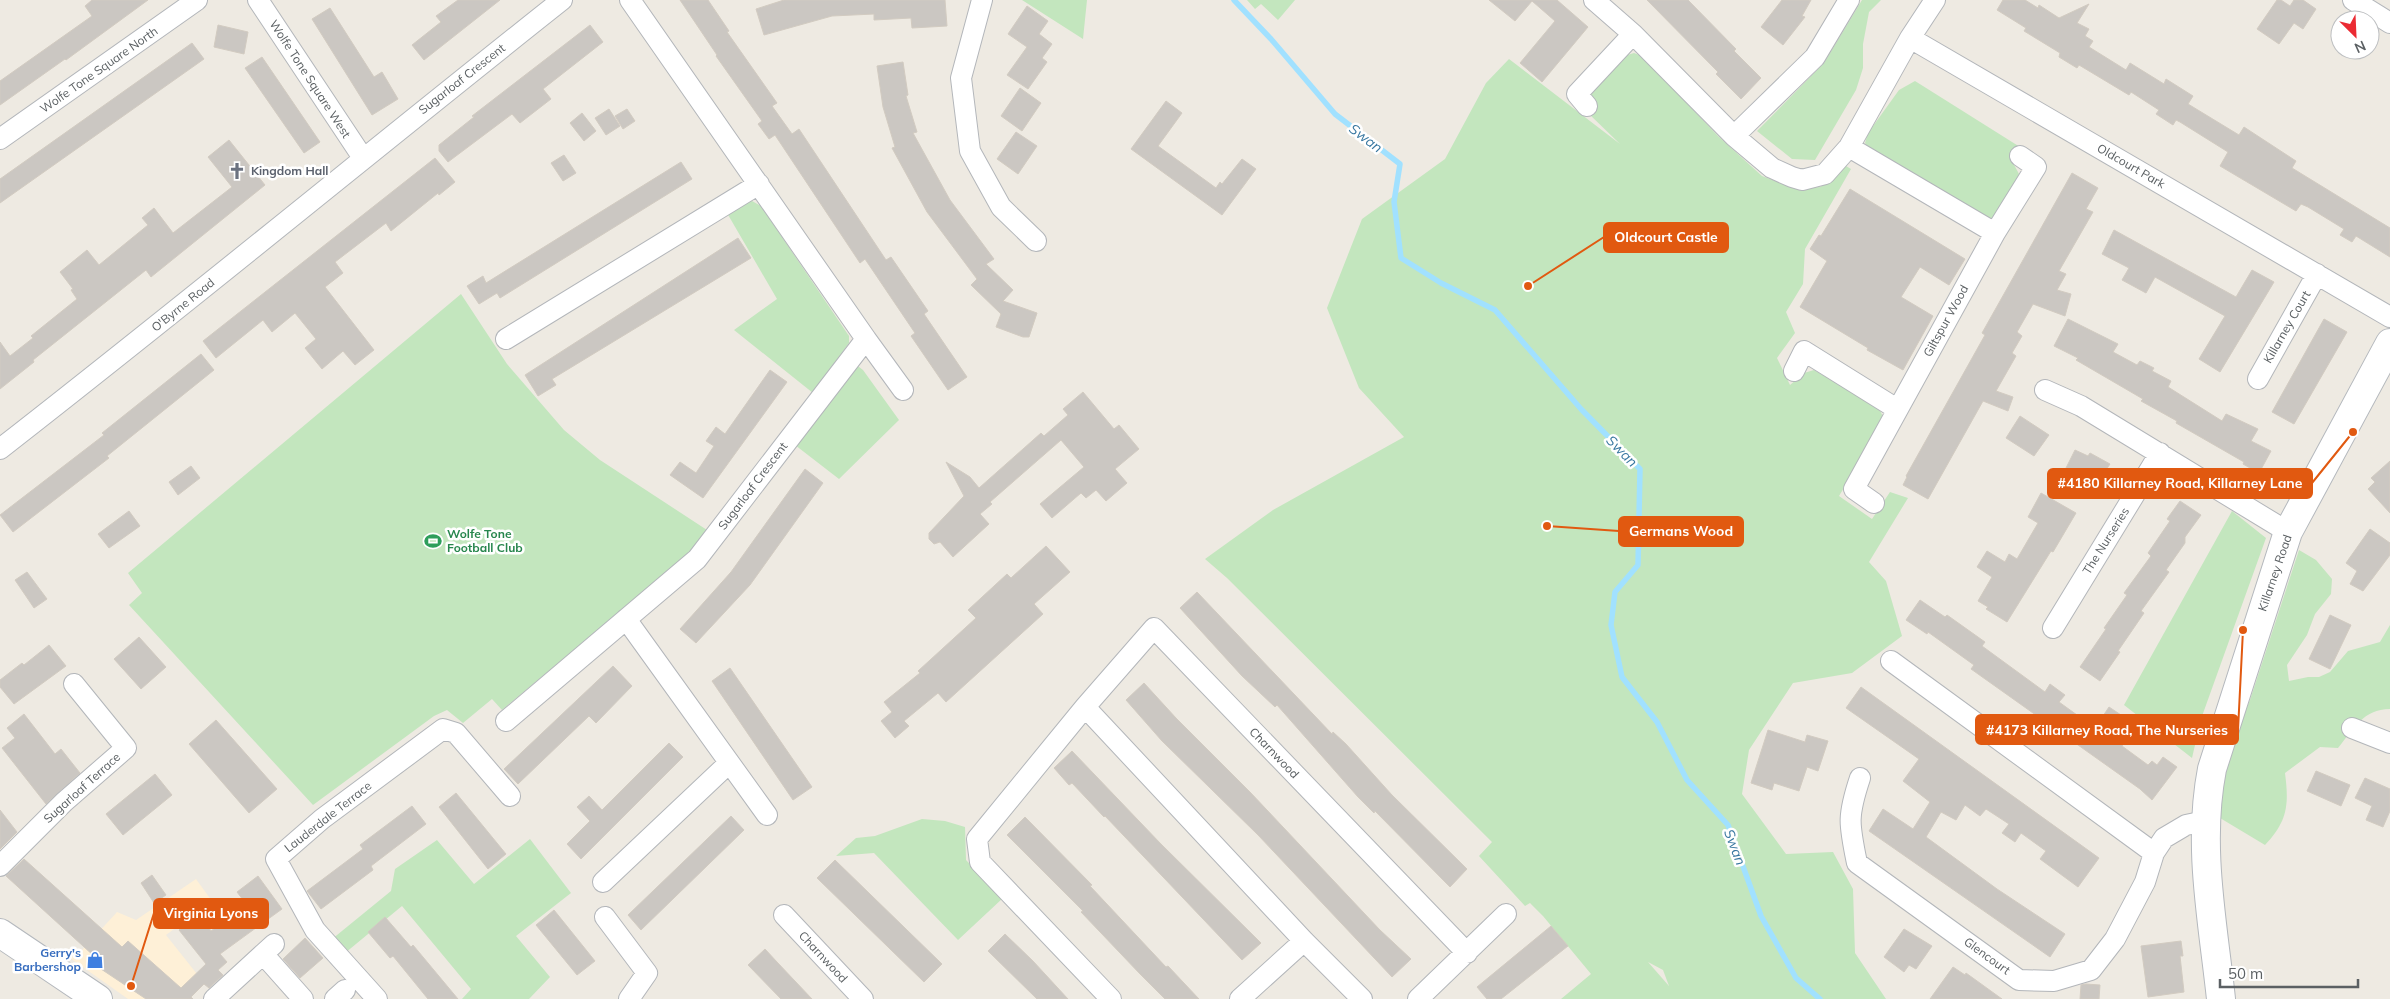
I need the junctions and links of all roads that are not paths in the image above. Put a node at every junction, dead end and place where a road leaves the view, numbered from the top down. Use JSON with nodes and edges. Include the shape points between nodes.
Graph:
{"nodes":[{"id":1,"x":197,"y":0,"type":"edge"},
{"id":2,"x":258,"y":0,"type":"edge"},
{"id":3,"x":562,"y":0,"type":"edge"},
{"id":4,"x":630,"y":0,"type":"edge"},
{"id":5,"x":982,"y":0,"type":"edge"},
{"id":6,"x":1594,"y":0,"type":"edge"},
{"id":7,"x":1849,"y":0,"type":"edge"},
{"id":8,"x":1935,"y":0,"type":"edge"},
{"id":9,"x":2353,"y":0,"type":"edge"},
{"id":10,"x":2390,"y":23,"type":"edge"},
{"id":11,"x":1633,"y":34,"type":"junction"},
{"id":12,"x":1910,"y":38,"type":"junction"},
{"id":13,"x":1587,"y":106,"type":"dead end"},
{"id":14,"x":1734,"y":136,"type":"junction"},
{"id":15,"x":0,"y":139,"type":"edge"},
{"id":16,"x":1849,"y":147,"type":"junction"},
{"id":17,"x":2020,"y":156,"type":"dead end"},
{"id":18,"x":363,"y":158,"type":"junction"},
{"id":19,"x":759,"y":184,"type":"junction"},
{"id":20,"x":1995,"y":233,"type":"junction"},
{"id":21,"x":1036,"y":241,"type":"dead end"},
{"id":22,"x":2317,"y":274,"type":"junction"},
{"id":23,"x":2390,"y":317,"type":"edge"},
{"id":24,"x":506,"y":339,"type":"dead end"},
{"id":25,"x":866,"y":339,"type":"junction"},
{"id":26,"x":2387,"y":354,"type":"edge"},
{"id":27,"x":1794,"y":371,"type":"dead end"},
{"id":28,"x":2258,"y":379,"type":"dead end"},
{"id":29,"x":902,"y":390,"type":"dead end"},
{"id":30,"x":2045,"y":390,"type":"dead end"},
{"id":31,"x":1897,"y":409,"type":"junction"},
{"id":32,"x":0,"y":449,"type":"edge"},
{"id":33,"x":2160,"y":453,"type":"junction"},
{"id":34,"x":1874,"y":502,"type":"dead end"},
{"id":35,"x":2288,"y":532,"type":"junction"},
{"id":36,"x":626,"y":619,"type":"junction"},
{"id":37,"x":2053,"y":628,"type":"dead end"},
{"id":38,"x":1891,"y":661,"type":"dead end"},
{"id":39,"x":74,"y":684,"type":"dead end"},
{"id":40,"x":1084,"y":707,"type":"junction"},
{"id":41,"x":506,"y":721,"type":"dead end"},
{"id":42,"x":2352,"y":728,"type":"dead end"},
{"id":43,"x":2390,"y":743,"type":"edge"},
{"id":44,"x":728,"y":764,"type":"junction"},
{"id":45,"x":1860,"y":778,"type":"dead end"},
{"id":46,"x":510,"y":796,"type":"dead end"},
{"id":47,"x":767,"y":816,"type":"dead end"},
{"id":48,"x":2205,"y":820,"type":"junction"},
{"id":49,"x":2154,"y":852,"type":"junction"},
{"id":50,"x":0,"y":866,"type":"edge"},
{"id":51,"x":603,"y":882,"type":"dead end"},
{"id":52,"x":1506,"y":914,"type":"dead end"},
{"id":53,"x":784,"y":915,"type":"dead end"},
{"id":54,"x":605,"y":917,"type":"dead end"},
{"id":55,"x":0,"y":933,"type":"edge"},
{"id":56,"x":1304,"y":941,"type":"junction"},
{"id":57,"x":1467,"y":953,"type":"junction"},
{"id":58,"x":98,"y":999,"type":"edge"},
{"id":59,"x":214,"y":999,"type":"edge"},
{"id":60,"x":304,"y":999,"type":"edge"},
{"id":61,"x":377,"y":999,"type":"edge"},
{"id":62,"x":629,"y":999,"type":"edge"},
{"id":63,"x":862,"y":999,"type":"edge"},
{"id":64,"x":1111,"y":999,"type":"edge"},
{"id":65,"x":1240,"y":999,"type":"edge"},
{"id":66,"x":1362,"y":999,"type":"edge"},
{"id":67,"x":1418,"y":999,"type":"edge"},
{"id":68,"x":2221,"y":999,"type":"edge"}],
"edges":[{"from":1,"to":15,"type":"street","name":"Wolfe Tone Square North"},
{"from":2,"to":18,"type":"street","name":"Wolfe Tone Square West"},
{"from":3,"to":18,"type":"street","name":"Sugarloaf Crescent"},
{"from":4,"to":19,"type":"street"},
{"from":5,"to":21,"type":"street","via":[[961,78],[970,151],[1001,207]]},
{"from":6,"to":11,"type":"street"},
{"from":7,"to":14,"type":"street","via":[[1814,57]]},
{"from":8,"to":12,"type":"street"},
{"from":9,"to":10,"type":"street"},
{"from":11,"to":13,"type":"street","via":[[1577,94]]},
{"from":11,"to":14,"type":"street"},
{"from":12,"to":16,"type":"street"},
{"from":12,"to":22,"type":"street","name":"Oldcourt Park"},
{"from":14,"to":16,"type":"street","via":[[1772,168],[1802,180],[1825,174]]},
{"from":16,"to":20,"type":"street"},
{"from":17,"to":20,"type":"street","name":"Giltspur Wood","via":[[2036,167]]},
{"from":18,"to":32,"type":"street","name":"O'Byrne Road"},
{"from":19,"to":24,"type":"street"},
{"from":19,"to":25,"type":"street"},
{"from":20,"to":31,"type":"street","name":"Giltspur Wood"},
{"from":22,"to":23,"type":"street","name":"Oldcourt Park"},
{"from":22,"to":28,"type":"street","name":"Killarney Court"},
{"from":25,"to":29,"type":"street"},
{"from":25,"to":36,"type":"street","name":"Sugarloaf Crescent","via":[[697,560]]},
{"from":26,"to":35,"type":"main road","name":"Killarney Road"},
{"from":27,"to":31,"type":"street","via":[[1804,351]]},
{"from":30,"to":33,"type":"street","via":[[2081,406]]},
{"from":31,"to":34,"type":"street","name":"Giltspur Wood","via":[[1854,490]]},
{"from":33,"to":35,"type":"street"},
{"from":33,"to":37,"type":"street","name":"The Nurseries"},
{"from":35,"to":48,"type":"main road","name":"Killarney Road","via":[[2214,762]]},
{"from":36,"to":41,"type":"street","name":"Sugarloaf Crescent"},
{"from":36,"to":44,"type":"street"},
{"from":38,"to":49,"type":"street"},
{"from":39,"to":50,"type":"street","name":"Sugarloaf Terrace","via":[[126,748],[64,802]]},
{"from":40,"to":56,"type":"street"},
{"from":40,"to":57,"type":"street","name":"Charnwood","via":[[1154,628]]},
{"from":40,"to":64,"type":"street","name":"Charnwood","via":[[977,839],[980,862]]},
{"from":42,"to":43,"type":"street"},
{"from":44,"to":47,"type":"street"},
{"from":44,"to":51,"type":"street"},
{"from":45,"to":49,"type":"street","name":"Glencourt","via":[[1849,822],[1857,864],[2019,980],[2054,981],[2091,970],[2115,939],[2145,882]]},
{"from":46,"to":61,"type":"street","name":"Lauderdale Terrace","via":[[456,733],[443,729],[322,819],[276,859],[315,930]]},
{"from":48,"to":49,"type":"street","name":"Glencourt","via":[[2164,838]]},
{"from":48,"to":68,"type":"main road","name":"Killarney Road","via":[[2205,858]]},
{"from":52,"to":57,"type":"street"},
{"from":53,"to":63,"type":"street","name":"Charnwood"},
{"from":54,"to":62,"type":"street","via":[[647,973]]},
{"from":55,"to":58,"type":"main road"},
{"from":56,"to":65,"type":"street"},
{"from":56,"to":66,"type":"street"},
{"from":57,"to":67,"type":"street"},
{"from":59,"to":60,"type":"street","via":[[268,949]]}]}
